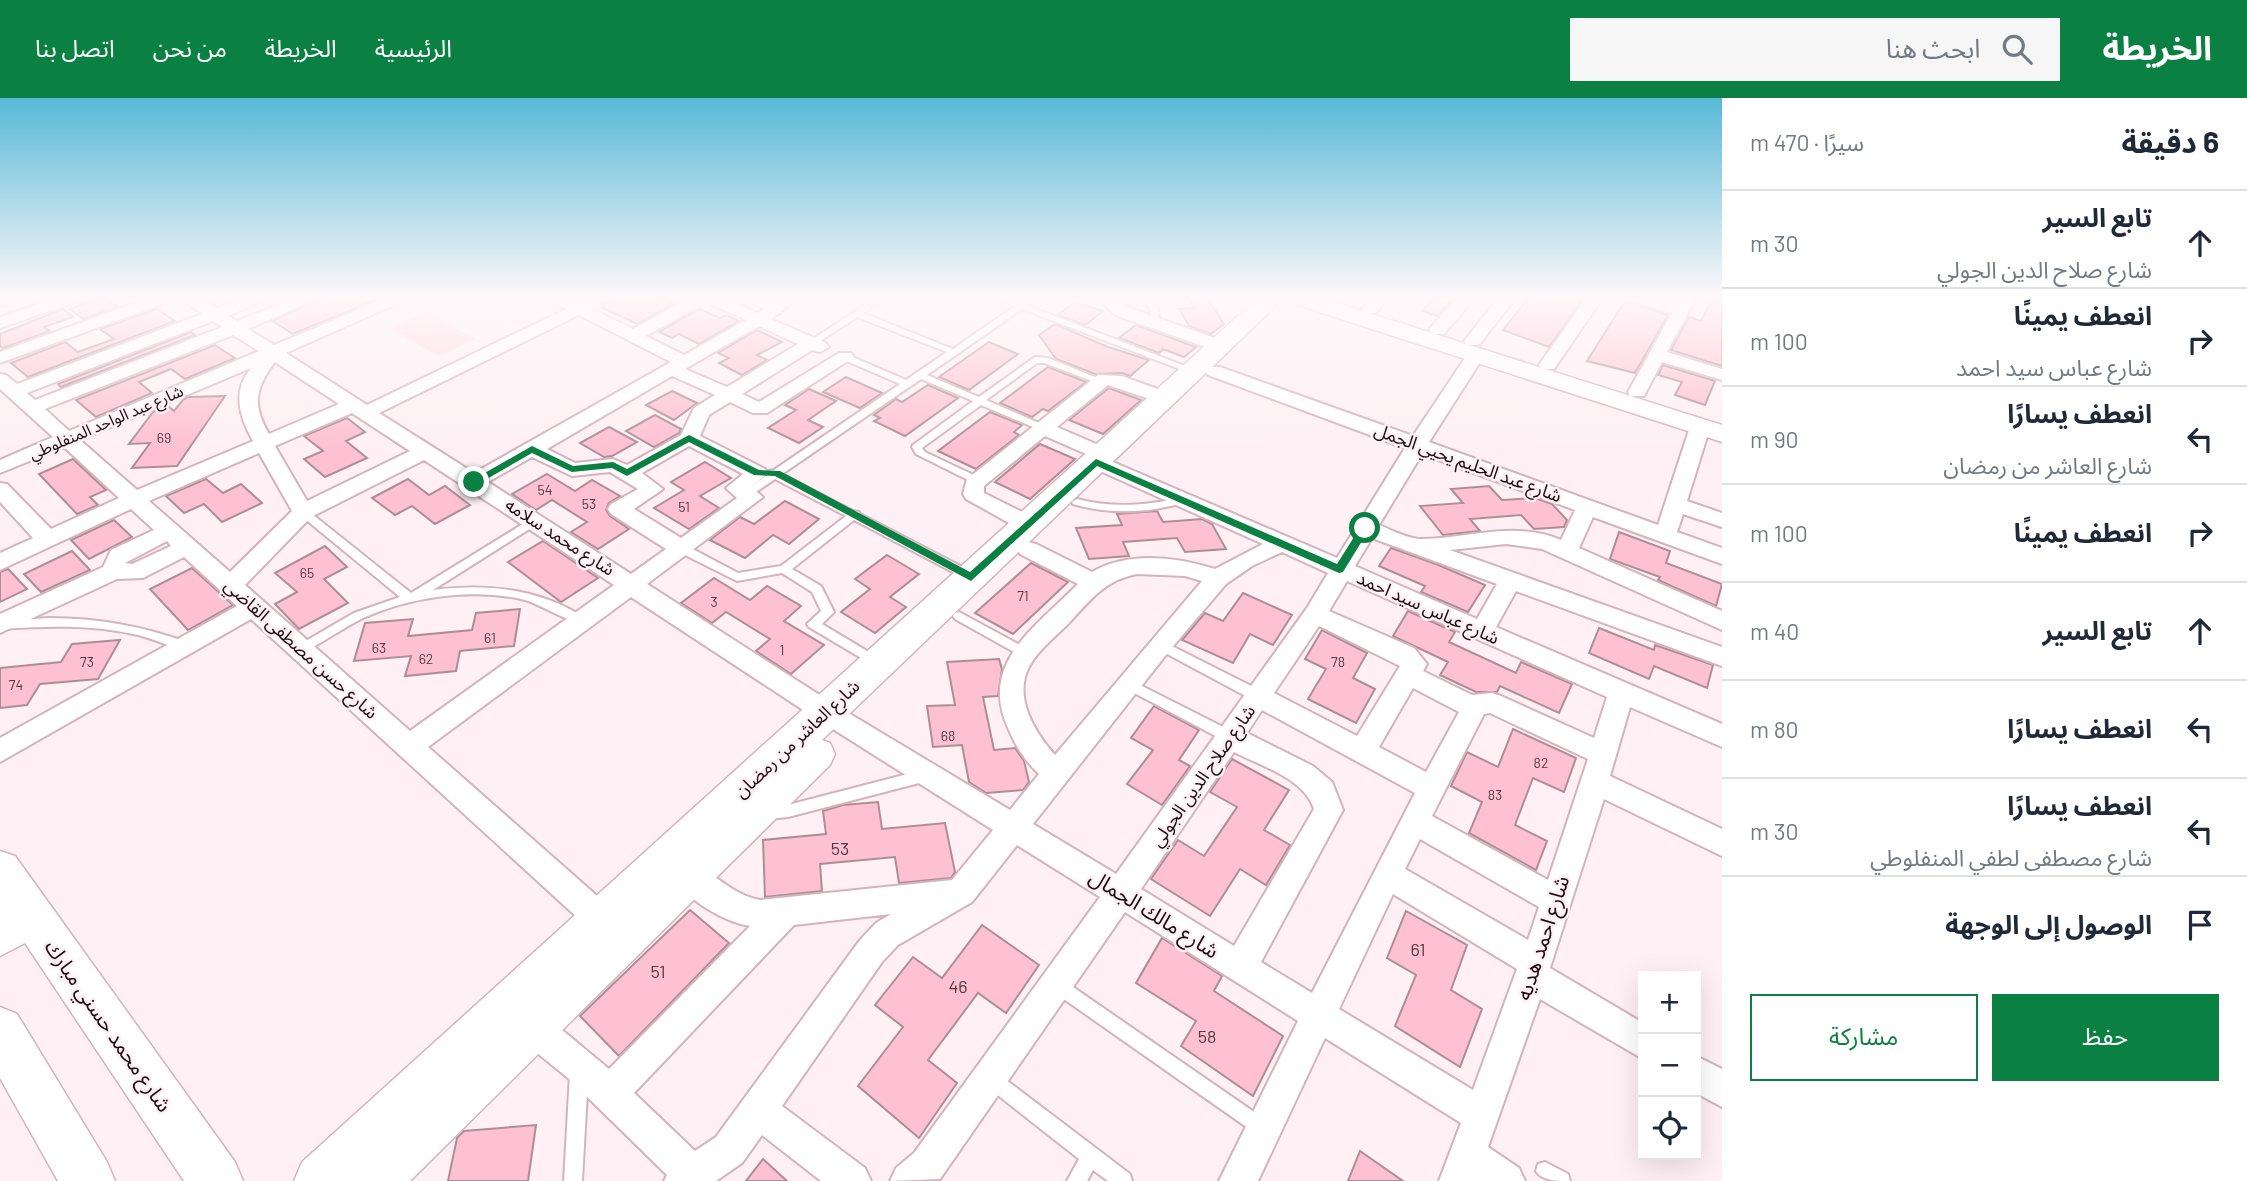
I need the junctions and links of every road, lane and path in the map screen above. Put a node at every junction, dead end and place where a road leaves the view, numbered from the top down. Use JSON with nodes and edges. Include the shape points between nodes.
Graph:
{"nodes":[{"id":1,"x":31,"y":347,"type":"edge"},
{"id":2,"x":138,"y":347,"type":"edge"},
{"id":3,"x":176,"y":347,"type":"edge"},
{"id":4,"x":264,"y":347,"type":"edge"},
{"id":5,"x":286,"y":347,"type":"edge"},
{"id":6,"x":497,"y":347,"type":"edge"},
{"id":7,"x":649,"y":347,"type":"edge"},
{"id":8,"x":710,"y":347,"type":"edge"},
{"id":9,"x":805,"y":347,"type":"edge"},
{"id":10,"x":820,"y":347,"type":"edge"},
{"id":11,"x":940,"y":347,"type":"edge"},
{"id":12,"x":962,"y":347,"type":"edge"},
{"id":13,"x":1155,"y":347,"type":"edge"},
{"id":14,"x":1186,"y":347,"type":"edge"},
{"id":15,"x":1225,"y":347,"type":"edge"},
{"id":16,"x":1229,"y":347,"type":"edge"},
{"id":17,"x":1469,"y":347,"type":"edge"},
{"id":18,"x":1471,"y":347,"type":"edge"},
{"id":19,"x":1561,"y":347,"type":"edge"},
{"id":20,"x":1662,"y":347,"type":"edge"},
{"id":21,"x":1474,"y":348,"type":"junction"},
{"id":22,"x":273,"y":352,"type":"junction"},
{"id":23,"x":954,"y":352,"type":"junction"},
{"id":24,"x":1657,"y":355,"type":"junction"},
{"id":25,"x":845,"y":357,"type":"junction"},
{"id":26,"x":0,"y":358,"type":"edge"},
{"id":27,"x":1209,"y":363,"type":"junction"},
{"id":28,"x":678,"y":365,"type":"junction"},
{"id":29,"x":1548,"y":365,"type":"junction"},
{"id":30,"x":920,"y":375,"type":"junction"},
{"id":31,"x":1722,"y":375,"type":"edge"},
{"id":32,"x":1100,"y":381,"type":"junction"},
{"id":33,"x":907,"y":384,"type":"junction"},
{"id":34,"x":1602,"y":388,"type":"junction"},
{"id":35,"x":1637,"y":392,"type":"junction"},
{"id":36,"x":727,"y":395,"type":"junction"},
{"id":37,"x":14,"y":397,"type":"edge"},
{"id":38,"x":1164,"y":398,"type":"junction"},
{"id":39,"x":979,"y":401,"type":"junction"},
{"id":40,"x":360,"y":408,"type":"junction"},
{"id":41,"x":1715,"y":427,"type":"edge"},
{"id":42,"x":1043,"y":428,"type":"junction"},
{"id":43,"x":689,"y":438,"type":"junction"},
{"id":44,"x":67,"y":439,"type":"junction"},
{"id":45,"x":264,"y":442,"type":"junction"},
{"id":46,"x":1417,"y":444,"type":"junction"},
{"id":47,"x":532,"y":449,"type":"junction"},
{"id":48,"x":426,"y":451,"type":"junction"},
{"id":49,"x":0,"y":452,"type":"edge"},
{"id":50,"x":24,"y":457,"type":"junction"},
{"id":51,"x":1104,"y":462,"type":"junction"},
{"id":52,"x":0,"y":467,"type":"edge"},
{"id":53,"x":627,"y":473,"type":"junction"},
{"id":54,"x":767,"y":473,"type":"junction"},
{"id":55,"x":978,"y":481,"type":"junction"},
{"id":56,"x":474,"y":482,"type":"junction"},
{"id":57,"x":0,"y":489,"type":"edge"},
{"id":58,"x":134,"y":499,"type":"junction"},
{"id":59,"x":1182,"y":500,"type":"junction"},
{"id":60,"x":1077,"y":502,"type":"junction"},
{"id":61,"x":1675,"y":504,"type":"junction"},
{"id":62,"x":1587,"y":506,"type":"junction"},
{"id":63,"x":303,"y":512,"type":"junction"},
{"id":64,"x":855,"y":514,"type":"junction"},
{"id":65,"x":1722,"y":520,"type":"edge"},
{"id":66,"x":535,"y":521,"type":"junction"},
{"id":67,"x":1365,"y":528,"type":"junction"},
{"id":68,"x":1665,"y":535,"type":"junction"},
{"id":69,"x":1028,"y":537,"type":"junction"},
{"id":70,"x":47,"y":539,"type":"junction"},
{"id":71,"x":178,"y":539,"type":"junction"},
{"id":72,"x":1281,"y":544,"type":"junction"},
{"id":73,"x":1416,"y":547,"type":"junction"},
{"id":74,"x":681,"y":548,"type":"junction"},
{"id":75,"x":1567,"y":550,"type":"junction"},
{"id":76,"x":1722,"y":556,"type":"edge"},
{"id":77,"x":0,"y":562,"type":"edge"},
{"id":78,"x":784,"y":569,"type":"junction"},
{"id":79,"x":1339,"y":569,"type":"junction"},
{"id":80,"x":971,"y":577,"type":"junction"},
{"id":81,"x":1218,"y":578,"type":"junction"},
{"id":82,"x":1510,"y":581,"type":"junction"},
{"id":83,"x":1093,"y":582,"type":"junction"},
{"id":84,"x":631,"y":583,"type":"junction"},
{"id":85,"x":231,"y":585,"type":"junction"},
{"id":86,"x":410,"y":599,"type":"junction"},
{"id":87,"x":254,"y":607,"type":"junction"},
{"id":88,"x":1315,"y":614,"type":"junction"},
{"id":89,"x":960,"y":616,"type":"junction"},
{"id":90,"x":580,"y":620,"type":"junction"},
{"id":91,"x":1722,"y":621,"type":"edge"},
{"id":92,"x":0,"y":624,"type":"edge"},
{"id":93,"x":1482,"y":631,"type":"junction"},
{"id":94,"x":1160,"y":645,"type":"junction"},
{"id":95,"x":185,"y":646,"type":"junction"},
{"id":96,"x":301,"y":649,"type":"junction"},
{"id":97,"x":1025,"y":653,"type":"junction"},
{"id":98,"x":1722,"y":657,"type":"edge"},
{"id":99,"x":878,"y":663,"type":"junction"},
{"id":100,"x":1409,"y":675,"type":"junction"},
{"id":101,"x":1128,"y":684,"type":"junction"},
{"id":102,"x":1621,"y":692,"type":"junction"},
{"id":103,"x":1258,"y":696,"type":"junction"},
{"id":104,"x":1474,"y":708,"type":"junction"},
{"id":105,"x":836,"y":718,"type":"junction"},
{"id":106,"x":1722,"y":736,"type":"edge"},
{"id":107,"x":1230,"y":737,"type":"junction"},
{"id":108,"x":409,"y":746,"type":"junction"},
{"id":109,"x":0,"y":751,"type":"edge"},
{"id":110,"x":1362,"y":751,"type":"junction"},
{"id":111,"x":1599,"y":768,"type":"junction"},
{"id":112,"x":1056,"y":772,"type":"junction"},
{"id":113,"x":927,"y":775,"type":"junction"},
{"id":114,"x":1432,"y":788,"type":"junction"},
{"id":115,"x":757,"y":810,"type":"junction"},
{"id":116,"x":1414,"y":821,"type":"junction"},
{"id":117,"x":1013,"y":827,"type":"junction"},
{"id":118,"x":1722,"y":843,"type":"edge"},
{"id":119,"x":0,"y":870,"type":"edge"},
{"id":120,"x":1387,"y":874,"type":"junction"},
{"id":121,"x":690,"y":876,"type":"junction"},
{"id":122,"x":961,"y":891,"type":"junction"},
{"id":123,"x":1121,"y":894,"type":"junction"},
{"id":124,"x":1556,"y":900,"type":"junction"},
{"id":125,"x":786,"y":911,"type":"junction"},
{"id":126,"x":602,"y":920,"type":"junction"},
{"id":127,"x":15,"y":924,"type":"edge"},
{"id":128,"x":1240,"y":967,"type":"junction"},
{"id":129,"x":1534,"y":969,"type":"junction"},
{"id":130,"x":1058,"y":984,"type":"junction"},
{"id":131,"x":1318,"y":1015,"type":"junction"},
{"id":132,"x":0,"y":1031,"type":"edge"},
{"id":133,"x":511,"y":1033,"type":"junction"},
{"id":134,"x":1638,"y":1039,"type":"edge"},
{"id":135,"x":580,"y":1066,"type":"junction"},
{"id":136,"x":1701,"y":1076,"type":"edge"},
{"id":137,"x":991,"y":1079,"type":"junction"},
{"id":138,"x":1722,"y":1089,"type":"edge"},
{"id":139,"x":609,"y":1094,"type":"junction"},
{"id":140,"x":758,"y":1110,"type":"junction"},
{"id":141,"x":1481,"y":1115,"type":"junction"},
{"id":142,"x":1264,"y":1129,"type":"junction"},
{"id":143,"x":1091,"y":1156,"type":"junction"},
{"id":144,"x":1462,"y":1168,"type":"edge"},
{"id":145,"x":688,"y":1177,"type":"edge"},
{"id":146,"x":88,"y":1181,"type":"edge"},
{"id":147,"x":216,"y":1181,"type":"edge"},
{"id":148,"x":321,"y":1181,"type":"edge"},
{"id":149,"x":372,"y":1181,"type":"edge"},
{"id":150,"x":573,"y":1181,"type":"edge"},
{"id":151,"x":852,"y":1181,"type":"edge"},
{"id":152,"x":909,"y":1181,"type":"edge"},
{"id":153,"x":1076,"y":1181,"type":"edge"},
{"id":154,"x":1123,"y":1181,"type":"edge"},
{"id":155,"x":1238,"y":1181,"type":"edge"},
{"id":156,"x":1506,"y":1181,"type":"edge"}],
"edges":[{"from":1,"to":26,"type":"street"},
{"from":2,"to":37,"type":"street"},
{"from":3,"to":37,"type":"street"},
{"from":4,"to":22,"type":"street","name":"شارع محمد سلامه"},
{"from":5,"to":22,"type":"street","name":"شارع عبد الواحد المنفلوطي"},
{"from":6,"to":40,"type":"street"},
{"from":7,"to":28,"type":"street"},
{"from":8,"to":28,"type":"street"},
{"from":9,"to":36,"type":"street"},
{"from":10,"to":25,"type":"street"},
{"from":11,"to":23,"type":"lane"},
{"from":12,"to":23,"type":"lane"},
{"from":13,"to":27,"type":"lane"},
{"from":14,"to":27,"type":"street","name":"شارع عبد الحليم يحيي الجمل"},
{"from":15,"to":27,"type":"street","name":"شارع العاشر من رمضان"},
{"from":16,"to":27,"type":"street","name":"شارع العاشر من رمضان"},
{"from":17,"to":21,"type":"street"},
{"from":18,"to":21,"type":"street"},
{"from":19,"to":29,"type":"street"},
{"from":20,"to":24,"type":"street"},
{"from":21,"to":29,"type":"street"},
{"from":21,"to":34,"type":"street"},
{"from":21,"to":46,"type":"street","name":"شارع صلاح الدين الجولي"},
{"from":22,"to":40,"type":"street","name":"شارع محمد سلامه"},
{"from":22,"to":44,"type":"street","name":"شارع عبد الواحد المنفلوطي"},
{"from":22,"to":45,"type":"street","via":[[251,380],[248,401],[252,422]]},
{"from":23,"to":30,"type":"lane"},
{"from":24,"to":31,"type":"street"},
{"from":24,"to":35,"type":"street"},
{"from":25,"to":33,"type":"lane"},
{"from":25,"to":36,"type":"street","via":[[764,408]]},
{"from":27,"to":38,"type":"street","name":"شارع العاشر من رمضان"},
{"from":27,"to":46,"type":"street","name":"شارع عبد الحليم يحيي الجمل"},
{"from":27,"to":51,"type":"street","name":"شارع العاشر من رمضان"},
{"from":28,"to":36,"type":"street"},
{"from":28,"to":47,"type":"street"},
{"from":29,"to":34,"type":"street"},
{"from":30,"to":33,"type":"lane"},
{"from":30,"to":39,"type":"lane"},
{"from":32,"to":38,"type":"street","via":[[1116,380]]},
{"from":32,"to":39,"type":"lane","via":[[1035,360]]},
{"from":32,"to":42,"type":"street"},
{"from":33,"to":54,"type":"lane"},
{"from":34,"to":35,"type":"street"},
{"from":34,"to":41,"type":"street"},
{"from":35,"to":41,"type":"street"},
{"from":36,"to":43,"type":"street","via":[[701,412]]},
{"from":37,"to":44,"type":"street","name":"شارع حسن مصطفى القاضي"},
{"from":38,"to":51,"type":"street","name":"شارع العاشر من رمضان"},
{"from":39,"to":42,"type":"lane"},
{"from":39,"to":55,"type":"lane","via":[[916,449]]},
{"from":40,"to":45,"type":"street"},
{"from":40,"to":48,"type":"street","name":"شارع محمد سلامه"},
{"from":41,"to":61,"type":"street"},
{"from":42,"to":51,"type":"street","name":"شارع عباس سيد احمد"},
{"from":42,"to":55,"type":"street"},
{"from":43,"to":53,"type":"street"},
{"from":43,"to":54,"type":"street"},
{"from":44,"to":50,"type":"street","name":"شارع عبد الواحد المنفلوطي"},
{"from":44,"to":58,"type":"street","name":"شارع حسن مصطفى القاضي"},
{"from":45,"to":58,"type":"street"},
{"from":45,"to":63,"type":"street"},
{"from":46,"to":62,"type":"street","name":"شارع عبد الحليم يحيي الجمل"},
{"from":46,"to":67,"type":"street","name":"شارع صلاح الدين الجولي"},
{"from":47,"to":53,"type":"street","via":[[572,470],[613,465]]},
{"from":47,"to":56,"type":"street"},
{"from":48,"to":56,"type":"street","name":"شارع محمد سلامه"},
{"from":48,"to":63,"type":"street"},
{"from":49,"to":50,"type":"street"},
{"from":50,"to":52,"type":"street","name":"شارع عبد الواحد المنفلوطي"},
{"from":51,"to":59,"type":"street","name":"شارع عباس سيد احمد"},
{"from":51,"to":60,"type":"street","name":"شارع العاشر من رمضان"},
{"from":51,"to":69,"type":"street","name":"شارع العاشر من رمضان"},
{"from":53,"to":74,"type":"street","via":[[653,489],[619,509]]},
{"from":54,"to":64,"type":"lane"},
{"from":54,"to":74,"type":"street","via":[[736,488],[752,497]]},
{"from":55,"to":69,"type":"street","via":[[971,488],[977,498]]},
{"from":56,"to":66,"type":"street","name":"شارع محمد سلامه"},
{"from":57,"to":70,"type":"street"},
{"from":58,"to":70,"type":"street"},
{"from":58,"to":71,"type":"street","name":"شارع حسن مصطفى القاضي"},
{"from":59,"to":60,"type":"lane","via":[[1102,507]]},
{"from":59,"to":72,"type":"street","name":"شارع عباس سيد احمد"},
{"from":60,"to":69,"type":"street","name":"شارع العاشر من رمضان"},
{"from":61,"to":65,"type":"street"},
{"from":61,"to":68,"type":"street"},
{"from":62,"to":68,"type":"street","name":"شارع عبد الحليم يحيي الجمل"},
{"from":62,"to":75,"type":"street"},
{"from":63,"to":85,"type":"street"},
{"from":63,"to":86,"type":"lane"},
{"from":64,"to":78,"type":"lane"},
{"from":64,"to":80,"type":"lane"},
{"from":66,"to":84,"type":"street","name":"شارع محمد سلامه"},
{"from":66,"to":86,"type":"lane"},
{"from":67,"to":73,"type":"street"},
{"from":67,"to":79,"type":"street","name":"شارع صلاح الدين الجولي"},
{"from":68,"to":76,"type":"street","name":"شارع عبد الحليم يحيي الجمل"},
{"from":69,"to":80,"type":"street","name":"شارع العاشر من رمضان"},
{"from":69,"to":83,"type":"street"},
{"from":69,"to":89,"type":"street","name":"شارع العاشر من رمضان"},
{"from":70,"to":77,"type":"street"},
{"from":71,"to":85,"type":"street","name":"شارع حسن مصطفى القاضي"},
{"from":71,"to":92,"type":"street","via":[[135,572],[118,569]]},
{"from":72,"to":79,"type":"street","name":"شارع عباس سيد احمد"},
{"from":72,"to":81,"type":"street"},
{"from":73,"to":75,"type":"street","via":[[1506,537]]},
{"from":73,"to":82,"type":"street"},
{"from":74,"to":78,"type":"lane","via":[[737,577]]},
{"from":74,"to":84,"type":"street"},
{"from":75,"to":91,"type":"street"},
{"from":78,"to":99,"type":"lane","via":[[817,589],[828,612],[813,624]]},
{"from":79,"to":88,"type":"street","name":"شارع صلاح الدين الجولي"},
{"from":79,"to":93,"type":"street","name":"شارع عباس سيد احمد"},
{"from":80,"to":99,"type":"street","name":"شارع العاشر من رمضان"},
{"from":81,"to":83,"type":"street","via":[[1186,568],[1136,566],[1112,571]]},
{"from":81,"to":94,"type":"street"},
{"from":82,"to":93,"type":"street"},
{"from":82,"to":98,"type":"street"},
{"from":83,"to":97,"type":"street"},
{"from":84,"to":90,"type":"street"},
{"from":84,"to":105,"type":"street","name":"شارع محمد سلامه"},
{"from":85,"to":87,"type":"street","name":"شارع حسن مصطفى القاضي"},
{"from":86,"to":90,"type":"lane","via":[[455,592],[502,593],[545,602]]},
{"from":86,"to":96,"type":"lane","via":[[365,612]]},
{"from":87,"to":95,"type":"street"},
{"from":87,"to":96,"type":"street","name":"شارع حسن مصطفى القاضي"},
{"from":88,"to":100,"type":"street","via":[[1405,654],[1414,664]]},
{"from":88,"to":103,"type":"street","name":"شارع صلاح الدين الجولي"},
{"from":89,"to":97,"type":"lane"},
{"from":89,"to":105,"type":"street","name":"شارع العاشر من رمضان"},
{"from":90,"to":108,"type":"street"},
{"from":92,"to":95,"type":"lane","via":[[102,623],[147,631]]},
{"from":93,"to":102,"type":"street","name":"شارع عباس سيد احمد"},
{"from":94,"to":101,"type":"street"},
{"from":94,"to":103,"type":"lane"},
{"from":95,"to":109,"type":"street"},
{"from":96,"to":108,"type":"street","name":"شارع حسن مصطفى القاضي"},
{"from":97,"to":112,"type":"street","via":[[1015,667],[1010,691],[1026,738],[1038,757]]},
{"from":99,"to":105,"type":"street","name":"شارع العاشر من رمضان"},
{"from":100,"to":104,"type":"street"},
{"from":100,"to":110,"type":"street"},
{"from":101,"to":107,"type":"lane"},
{"from":101,"to":112,"type":"street"},
{"from":102,"to":106,"type":"street","name":"شارع عباس سيد احمد"},
{"from":102,"to":111,"type":"street","name":"شارع احمد هديه"},
{"from":103,"to":107,"type":"street","name":"شارع صلاح الدين الجولي"},
{"from":103,"to":110,"type":"street"},
{"from":104,"to":111,"type":"street","via":[[1480,702],[1492,703]]},
{"from":104,"to":114,"type":"street"},
{"from":105,"to":113,"type":"street","name":"شارع مالك الجمال"},
{"from":105,"to":115,"type":"street","name":"شارع العاشر من رمضان"},
{"from":105,"to":126,"type":"street","name":"شارع العاشر من رمضان"},
{"from":107,"to":123,"type":"street","name":"شارع صلاح الدين الجولي"},
{"from":107,"to":128,"type":"street","via":[[1303,774],[1322,790],[1329,810]]},
{"from":108,"to":126,"type":"street","name":"شارع حسن مصطفى القاضي"},
{"from":110,"to":114,"type":"street"},
{"from":111,"to":118,"type":"street"},
{"from":111,"to":124,"type":"street","name":"شارع احمد هديه"},
{"from":112,"to":117,"type":"street"},
{"from":113,"to":115,"type":"lane","via":[[788,811]]},
{"from":113,"to":117,"type":"street","name":"شارع مالك الجمال"},
{"from":114,"to":116,"type":"street"},
{"from":115,"to":121,"type":"street","name":"شارع العاشر من رمضان"},
{"from":116,"to":120,"type":"street"},
{"from":116,"to":124,"type":"street"},
{"from":117,"to":122,"type":"street"},
{"from":117,"to":123,"type":"street","name":"شارع مالك الجمال"},
{"from":119,"to":127,"type":"street","name":"شارع محمد حسني مبارك"},
{"from":120,"to":129,"type":"street"},
{"from":120,"to":131,"type":"street"},
{"from":121,"to":125,"type":"street","via":[[734,909],[760,914]]},
{"from":121,"to":133,"type":"street","name":"شارع العاشر من رمضان"},
{"from":122,"to":125,"type":"street"},
{"from":122,"to":140,"type":"street","via":[[907,920],[871,951]]},
{"from":123,"to":128,"type":"street","name":"شارع مالك الجمال"},
{"from":123,"to":130,"type":"street","name":"شارع صلاح الدين الجولي"},
{"from":124,"to":129,"type":"street","name":"شارع احمد هديه"},
{"from":125,"to":139,"type":"street"},
{"from":126,"to":133,"type":"street","name":"شارع العاشر من رمضان"},
{"from":127,"to":147,"type":"street","name":"شارع محمد حسني مبارك"},
{"from":128,"to":131,"type":"street","name":"شارع مالك الجمال"},
{"from":129,"to":134,"type":"street"},
{"from":129,"to":141,"type":"street","name":"شارع احمد هديه"},
{"from":130,"to":137,"type":"street","name":"شارع صلاح الدين الجولي"},
{"from":130,"to":142,"type":"lane"},
{"from":131,"to":141,"type":"street","name":"شارع مالك الجمال"},
{"from":131,"to":142,"type":"street"},
{"from":132,"to":146,"type":"street"},
{"from":133,"to":135,"type":"street"},
{"from":133,"to":148,"type":"street","name":"شارع العاشر من رمضان"},
{"from":133,"to":149,"type":"street","name":"شارع العاشر من رمضان"},
{"from":135,"to":139,"type":"street"},
{"from":135,"to":150,"type":"lane"},
{"from":136,"to":138,"type":"street"},
{"from":137,"to":143,"type":"lane"},
{"from":137,"to":152,"type":"street","name":"شارع صلاح الدين الجولي","via":[[927,1166]]},
{"from":139,"to":145,"type":"street"},
{"from":140,"to":145,"type":"street","via":[[729,1150]]},
{"from":140,"to":151,"type":"street"},
{"from":141,"to":144,"type":"street","name":"شارع احمد هديه"},
{"from":142,"to":155,"type":"street"},
{"from":143,"to":153,"type":"lane"},
{"from":143,"to":154,"type":"lane"},
{"from":144,"to":156,"type":"street"}]}
